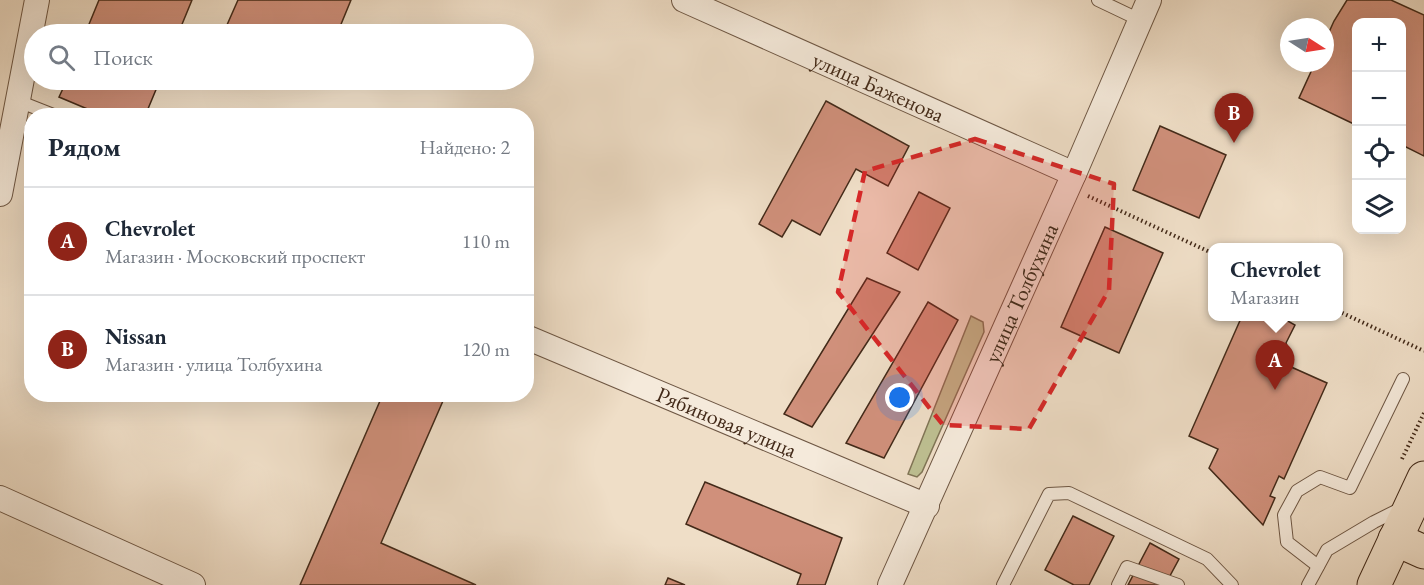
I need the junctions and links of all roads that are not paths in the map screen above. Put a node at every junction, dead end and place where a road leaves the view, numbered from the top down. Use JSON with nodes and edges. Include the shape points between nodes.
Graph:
{"nodes":[{"id":1,"x":38,"y":0,"type":"edge"},
{"id":2,"x":684,"y":0,"type":"edge"},
{"id":3,"x":1098,"y":0,"type":"edge"},
{"id":4,"x":1144,"y":10,"type":"edge"},
{"id":5,"x":33,"y":24,"type":"edge"},
{"id":6,"x":24,"y":71,"type":"edge"},
{"id":7,"x":18,"y":101,"type":"junction"},
{"id":8,"x":36,"y":108,"type":"edge"},
{"id":9,"x":4,"y":156,"type":"edge"},
{"id":10,"x":1071,"y":180,"type":"junction"},
{"id":11,"x":0,"y":194,"type":"edge"},
{"id":12,"x":534,"y":340,"type":"edge"},
{"id":13,"x":1403,"y":379,"type":"dead end"},
{"id":14,"x":1411,"y":484,"type":"edge"},
{"id":15,"x":0,"y":498,"type":"edge"},
{"id":16,"x":927,"y":506,"type":"junction"},
{"id":17,"x":1410,"y":545,"type":"edge"},
{"id":18,"x":1318,"y":566,"type":"junction"},
{"id":19,"x":193,"y":585,"type":"edge"},
{"id":20,"x":890,"y":585,"type":"edge"},
{"id":21,"x":1003,"y":585,"type":"edge"},
{"id":22,"x":1118,"y":585,"type":"edge"},
{"id":23,"x":1178,"y":585,"type":"edge"},
{"id":24,"x":1232,"y":585,"type":"edge"},
{"id":25,"x":1308,"y":585,"type":"edge"},
{"id":26,"x":1374,"y":585,"type":"edge"}],
"edges":[{"from":1,"to":5,"type":"street"},
{"from":2,"to":10,"type":"street","name":"улица Баженова"},
{"from":3,"to":4,"type":"lane"},
{"from":4,"to":10,"type":"street","name":"улица Толбухина"},
{"from":6,"to":7,"type":"street"},
{"from":7,"to":8,"type":"lane"},
{"from":7,"to":9,"type":"street"},
{"from":9,"to":11,"type":"street"},
{"from":10,"to":16,"type":"street","name":"улица Толбухина"},
{"from":12,"to":16,"type":"street","name":"Рябиновая улица"},
{"from":13,"to":18,"type":"lane","via":[[1350,488],[1320,477],[1297,491],[1284,515],[1287,542]]},
{"from":14,"to":17,"type":"main road"},
{"from":14,"to":18,"type":"lane","via":[[1374,522],[1327,550]]},
{"from":15,"to":19,"type":"street"},
{"from":16,"to":20,"type":"street","name":"улица Толбухина"},
{"from":17,"to":26,"type":"main road"},
{"from":18,"to":25,"type":"lane"},
{"from":21,"to":24,"type":"lane","via":[[1049,494],[1069,493],[1207,559]]},
{"from":22,"to":23,"type":"lane","via":[[1127,567]]}]}
